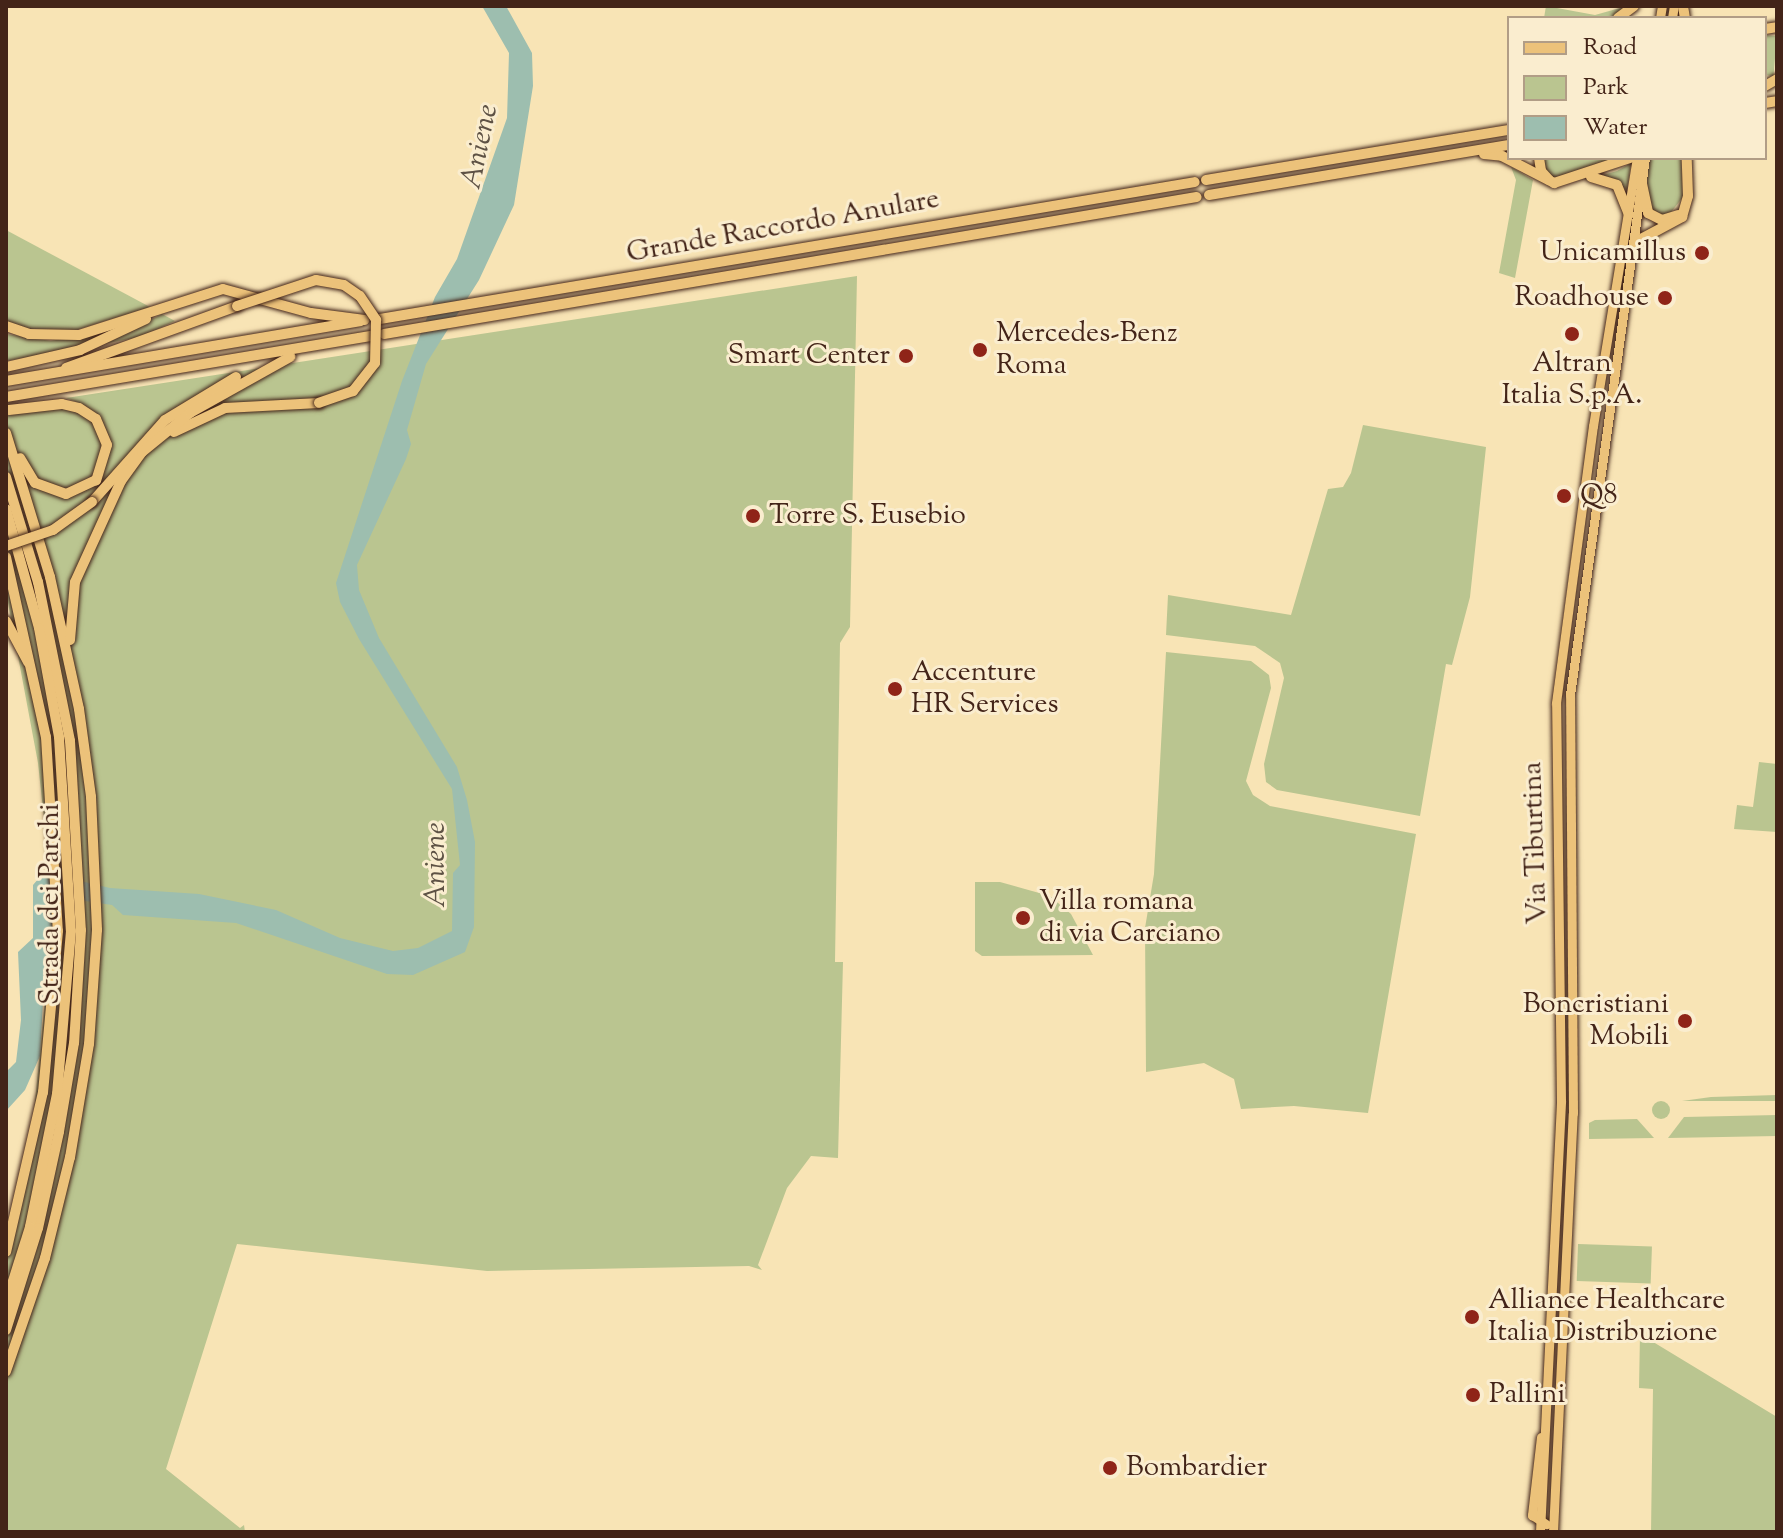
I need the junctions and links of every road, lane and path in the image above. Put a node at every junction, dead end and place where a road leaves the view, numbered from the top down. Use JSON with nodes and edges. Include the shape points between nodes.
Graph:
{"nodes":[{"id":1,"x":1507,"y":130,"type":"edge"},
{"id":2,"x":1507,"y":145,"type":"edge"},
{"id":3,"x":1450,"y":155,"type":"junction"},
{"id":4,"x":1507,"y":160,"type":"edge"},
{"id":5,"x":1508,"y":160,"type":"edge"},
{"id":6,"x":1539,"y":160,"type":"edge"},
{"id":7,"x":1625,"y":160,"type":"edge"},
{"id":8,"x":1637,"y":160,"type":"edge"},
{"id":9,"x":1645,"y":160,"type":"edge"},
{"id":10,"x":1687,"y":160,"type":"edge"},
{"id":11,"x":1585,"y":177,"type":"junction"},
{"id":12,"x":1641,"y":179,"type":"junction"},
{"id":13,"x":1554,"y":183,"type":"junction"},
{"id":14,"x":1686,"y":209,"type":"junction"},
{"id":15,"x":1629,"y":215,"type":"junction"},
{"id":16,"x":1629,"y":254,"type":"junction"},
{"id":17,"x":164,"y":307,"type":"junction"},
{"id":18,"x":380,"y":319,"type":"dead end"},
{"id":19,"x":6,"y":326,"type":"edge"},
{"id":20,"x":384,"y":334,"type":"dead end"},
{"id":21,"x":372,"y":336,"type":"dead end"},
{"id":22,"x":316,"y":345,"type":"junction"},
{"id":23,"x":290,"y":357,"type":"junction"},
{"id":24,"x":6,"y":367,"type":"edge"},
{"id":25,"x":60,"y":372,"type":"junction"},
{"id":26,"x":6,"y":381,"type":"edge"},
{"id":27,"x":6,"y":397,"type":"edge"},
{"id":28,"x":9,"y":410,"type":"dead end"},
{"id":29,"x":7,"y":436,"type":"edge"},
{"id":30,"x":6,"y":477,"type":"edge"},
{"id":31,"x":6,"y":509,"type":"edge"},
{"id":32,"x":107,"y":513,"type":"junction"},
{"id":33,"x":6,"y":546,"type":"edge"},
{"id":34,"x":6,"y":557,"type":"edge"},
{"id":35,"x":6,"y":621,"type":"edge"},
{"id":36,"x":34,"y":675,"type":"junction"},
{"id":37,"x":79,"y":709,"type":"junction"},
{"id":38,"x":75,"y":856,"type":"junction"},
{"id":39,"x":62,"y":1095,"type":"junction"},
{"id":40,"x":6,"y":1252,"type":"edge"},
{"id":41,"x":6,"y":1303,"type":"edge"},
{"id":42,"x":6,"y":1330,"type":"edge"},
{"id":43,"x":6,"y":1371,"type":"edge"},
{"id":44,"x":1540,"y":1528,"type":"edge"},
{"id":45,"x":1553,"y":1528,"type":"edge"}],
"edges":[{"from":1,"to":18,"type":"highway","name":"Grande Raccordo Anulare"},
{"from":2,"to":3,"type":"highway","name":"Grande Raccordo Anulare"},
{"from":3,"to":4,"type":"highway"},
{"from":3,"to":20,"type":"highway","name":"Grande Raccordo Anulare"},
{"from":5,"to":13,"type":"highway"},
{"from":6,"to":13,"type":"highway","via":[[1542,174]]},
{"from":7,"to":11,"type":"highway"},
{"from":8,"to":15,"type":"main road","name":"Via Tiburtina"},
{"from":9,"to":12,"type":"main road","name":"Via Tiburtina"},
{"from":10,"to":14,"type":"highway"},
{"from":11,"to":13,"type":"highway"},
{"from":11,"to":15,"type":"highway","via":[[1617,185]]},
{"from":12,"to":14,"type":"highway","via":[[1642,204],[1651,216],[1669,219]]},
{"from":12,"to":16,"type":"main road","name":"Via Tiburtina"},
{"from":14,"to":16,"type":"highway","via":[[1677,222],[1641,239]]},
{"from":15,"to":44,"type":"main road","name":"Via Tiburtina","via":[[1591,439],[1556,703],[1561,1101],[1545,1423],[1536,1454],[1532,1510]]},
{"from":16,"to":45,"type":"main road","name":"Via Tiburtina","via":[[1568,718],[1574,1064]]},
{"from":17,"to":19,"type":"highway","via":[[64,337]]},
{"from":17,"to":24,"type":"highway","via":[[80,350]]},
{"from":17,"to":25,"type":"highway","via":[[197,294],[233,290],[311,313],[366,320]]},
{"from":21,"to":22,"type":"highway"},
{"from":22,"to":23,"type":"highway"},
{"from":22,"to":27,"type":"highway"},
{"from":23,"to":32,"type":"highway","via":[[241,381],[157,437],[121,481]]},
{"from":23,"to":33,"type":"highway","bridge":true,"via":[[239,375],[175,413],[92,502],[48,533]]},
{"from":25,"to":26,"type":"highway"},
{"from":25,"to":32,"type":"highway","bridge":true,"via":[[316,280],[344,285],[360,296],[376,320],[375,363],[353,391],[319,403],[238,406],[189,422],[146,456]]},
{"from":28,"to":29,"type":"highway","via":[[62,404],[89,413],[105,436],[105,463],[96,480],[81,490],[51,492],[29,477]]},
{"from":29,"to":37,"type":"highway","via":[[50,577]]},
{"from":30,"to":38,"type":"highway","name":"Strada dei Parchi","via":[[53,649],[70,741]]},
{"from":31,"to":38,"type":"highway","name":"Strada dei Parchi","via":[[53,701]]},
{"from":32,"to":37,"type":"highway","via":[[78,574],[69,608]]},
{"from":34,"to":36,"type":"highway"},
{"from":35,"to":36,"type":"highway"},
{"from":36,"to":40,"type":"highway","via":[[57,856],[56,990],[43,1092]]},
{"from":37,"to":43,"type":"highway","via":[[95,855],[96,960],[82,1092],[52,1231]]},
{"from":38,"to":39,"type":"highway","name":"Strada dei Parchi","via":[[81,930]]},
{"from":39,"to":41,"type":"highway","name":"Strada dei Parchi"},
{"from":39,"to":42,"type":"highway","name":"Strada dei Parchi","via":[[38,1228]]},
{"from":44,"to":45,"type":"main road"}]}
